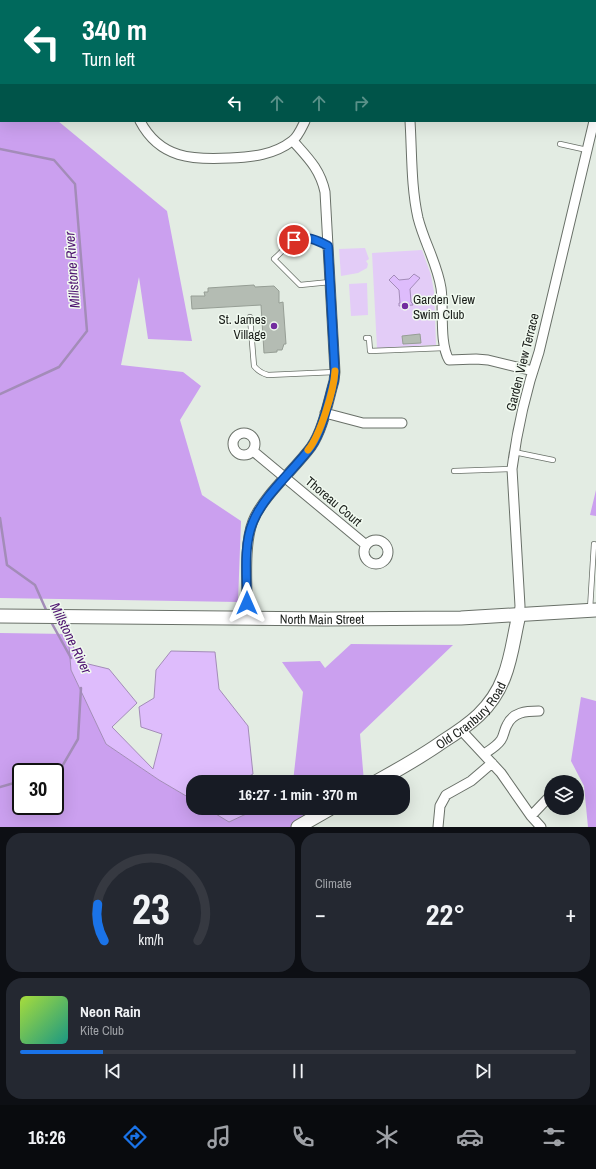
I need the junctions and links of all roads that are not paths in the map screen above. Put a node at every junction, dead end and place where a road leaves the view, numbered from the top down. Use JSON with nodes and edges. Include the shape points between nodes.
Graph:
{"nodes":[{"id":1,"x":141,"y":122,"type":"edge"},
{"id":2,"x":305,"y":122,"type":"edge"},
{"id":3,"x":410,"y":122,"type":"edge"},
{"id":4,"x":594,"y":122,"type":"edge"},
{"id":5,"x":294,"y":141,"type":"junction"},
{"id":6,"x":560,"y":144,"type":"dead end"},
{"id":7,"x":587,"y":150,"type":"junction"},
{"id":8,"x":328,"y":246,"type":"junction"},
{"id":9,"x":330,"y":282,"type":"junction"},
{"id":10,"x":250,"y":318,"type":"dead end"},
{"id":11,"x":366,"y":338,"type":"dead end"},
{"id":12,"x":444,"y":348,"type":"junction"},
{"id":13,"x":533,"y":371,"type":"junction"},
{"id":14,"x":335,"y":372,"type":"junction"},
{"id":15,"x":325,"y":413,"type":"junction"},
{"id":16,"x":402,"y":423,"type":"dead end"},
{"id":17,"x":253,"y":451,"type":"dead end"},
{"id":18,"x":514,"y":452,"type":"junction"},
{"id":19,"x":553,"y":460,"type":"dead end"},
{"id":20,"x":512,"y":469,"type":"junction"},
{"id":21,"x":454,"y":471,"type":"dead end"},
{"id":22,"x":285,"y":478,"type":"junction"},
{"id":23,"x":594,"y":544,"type":"dead end"},
{"id":24,"x":366,"y":545,"type":"dead end"},
{"id":25,"x":593,"y":610,"type":"edge"},
{"id":26,"x":519,"y":615,"type":"junction"},
{"id":27,"x":0,"y":616,"type":"edge"},
{"id":28,"x":247,"y":618,"type":"junction"},
{"id":29,"x":539,"y":710,"type":"dead end"},
{"id":30,"x":461,"y":730,"type":"junction"},
{"id":31,"x":484,"y":754,"type":"junction"},
{"id":32,"x":492,"y":763,"type":"junction"},
{"id":33,"x":388,"y":775,"type":"edge"},
{"id":34,"x":544,"y":802,"type":"edge"},
{"id":35,"x":319,"y":815,"type":"edge"},
{"id":36,"x":531,"y":816,"type":"junction"},
{"id":37,"x":298,"y":827,"type":"edge"},
{"id":38,"x":438,"y":827,"type":"edge"},
{"id":39,"x":540,"y":827,"type":"edge"}],
"edges":[{"from":1,"to":5,"type":"street","via":[[152,138],[164,148],[196,159],[261,155]]},
{"from":2,"to":5,"type":"street"},
{"from":3,"to":12,"type":"street","via":[[415,201],[422,230],[439,276]]},
{"from":4,"to":7,"type":"street","name":"Garden View Terrace"},
{"from":5,"to":8,"type":"street","via":[[317,168],[322,178]]},
{"from":6,"to":7,"type":"lane"},
{"from":7,"to":13,"type":"street","name":"Garden View Terrace"},
{"from":8,"to":9,"type":"street"},
{"from":8,"to":9,"type":"lane","via":[[316,240],[300,238],[294,240],[274,259],[300,285]]},
{"from":9,"to":14,"type":"street"},
{"from":10,"to":14,"type":"lane","via":[[254,366],[262,374]]},
{"from":11,"to":12,"type":"lane","via":[[369,338],[367,351]]},
{"from":12,"to":13,"type":"street","via":[[449,360],[488,360]]},
{"from":13,"to":18,"type":"street","name":"Garden View Terrace"},
{"from":14,"to":15,"type":"street"},
{"from":15,"to":16,"type":"street","via":[[363,423]]},
{"from":15,"to":22,"type":"street","via":[[311,447]]},
{"from":17,"to":22,"type":"street","name":"Thoreau Court"},
{"from":18,"to":19,"type":"lane"},
{"from":18,"to":20,"type":"street","name":"Garden View Terrace"},
{"from":20,"to":21,"type":"lane"},
{"from":20,"to":26,"type":"street","name":"Garden View Terrace"},
{"from":22,"to":24,"type":"street","name":"Thoreau Court"},
{"from":22,"to":28,"type":"street","via":[[259,508],[249,531]]},
{"from":23,"to":25,"type":"lane"},
{"from":25,"to":26,"type":"street","name":"North Main Street"},
{"from":26,"to":28,"type":"street","name":"North Main Street","via":[[461,618]]},
{"from":26,"to":30,"type":"street","name":"Old Cranbury Road","via":[[508,664],[496,694],[482,713]]},
{"from":27,"to":28,"type":"street","name":"North Main Street"},
{"from":29,"to":31,"type":"street","via":[[526,711],[515,716],[507,725],[498,744]]},
{"from":30,"to":31,"type":"street"},
{"from":30,"to":33,"type":"street","name":"Old Cranbury Road"},
{"from":31,"to":32,"type":"street"},
{"from":32,"to":36,"type":"street"},
{"from":32,"to":38,"type":"street","via":[[471,781],[446,795],[440,806]]},
{"from":34,"to":36,"type":"street"},
{"from":35,"to":37,"type":"street"},
{"from":36,"to":39,"type":"street"}]}
